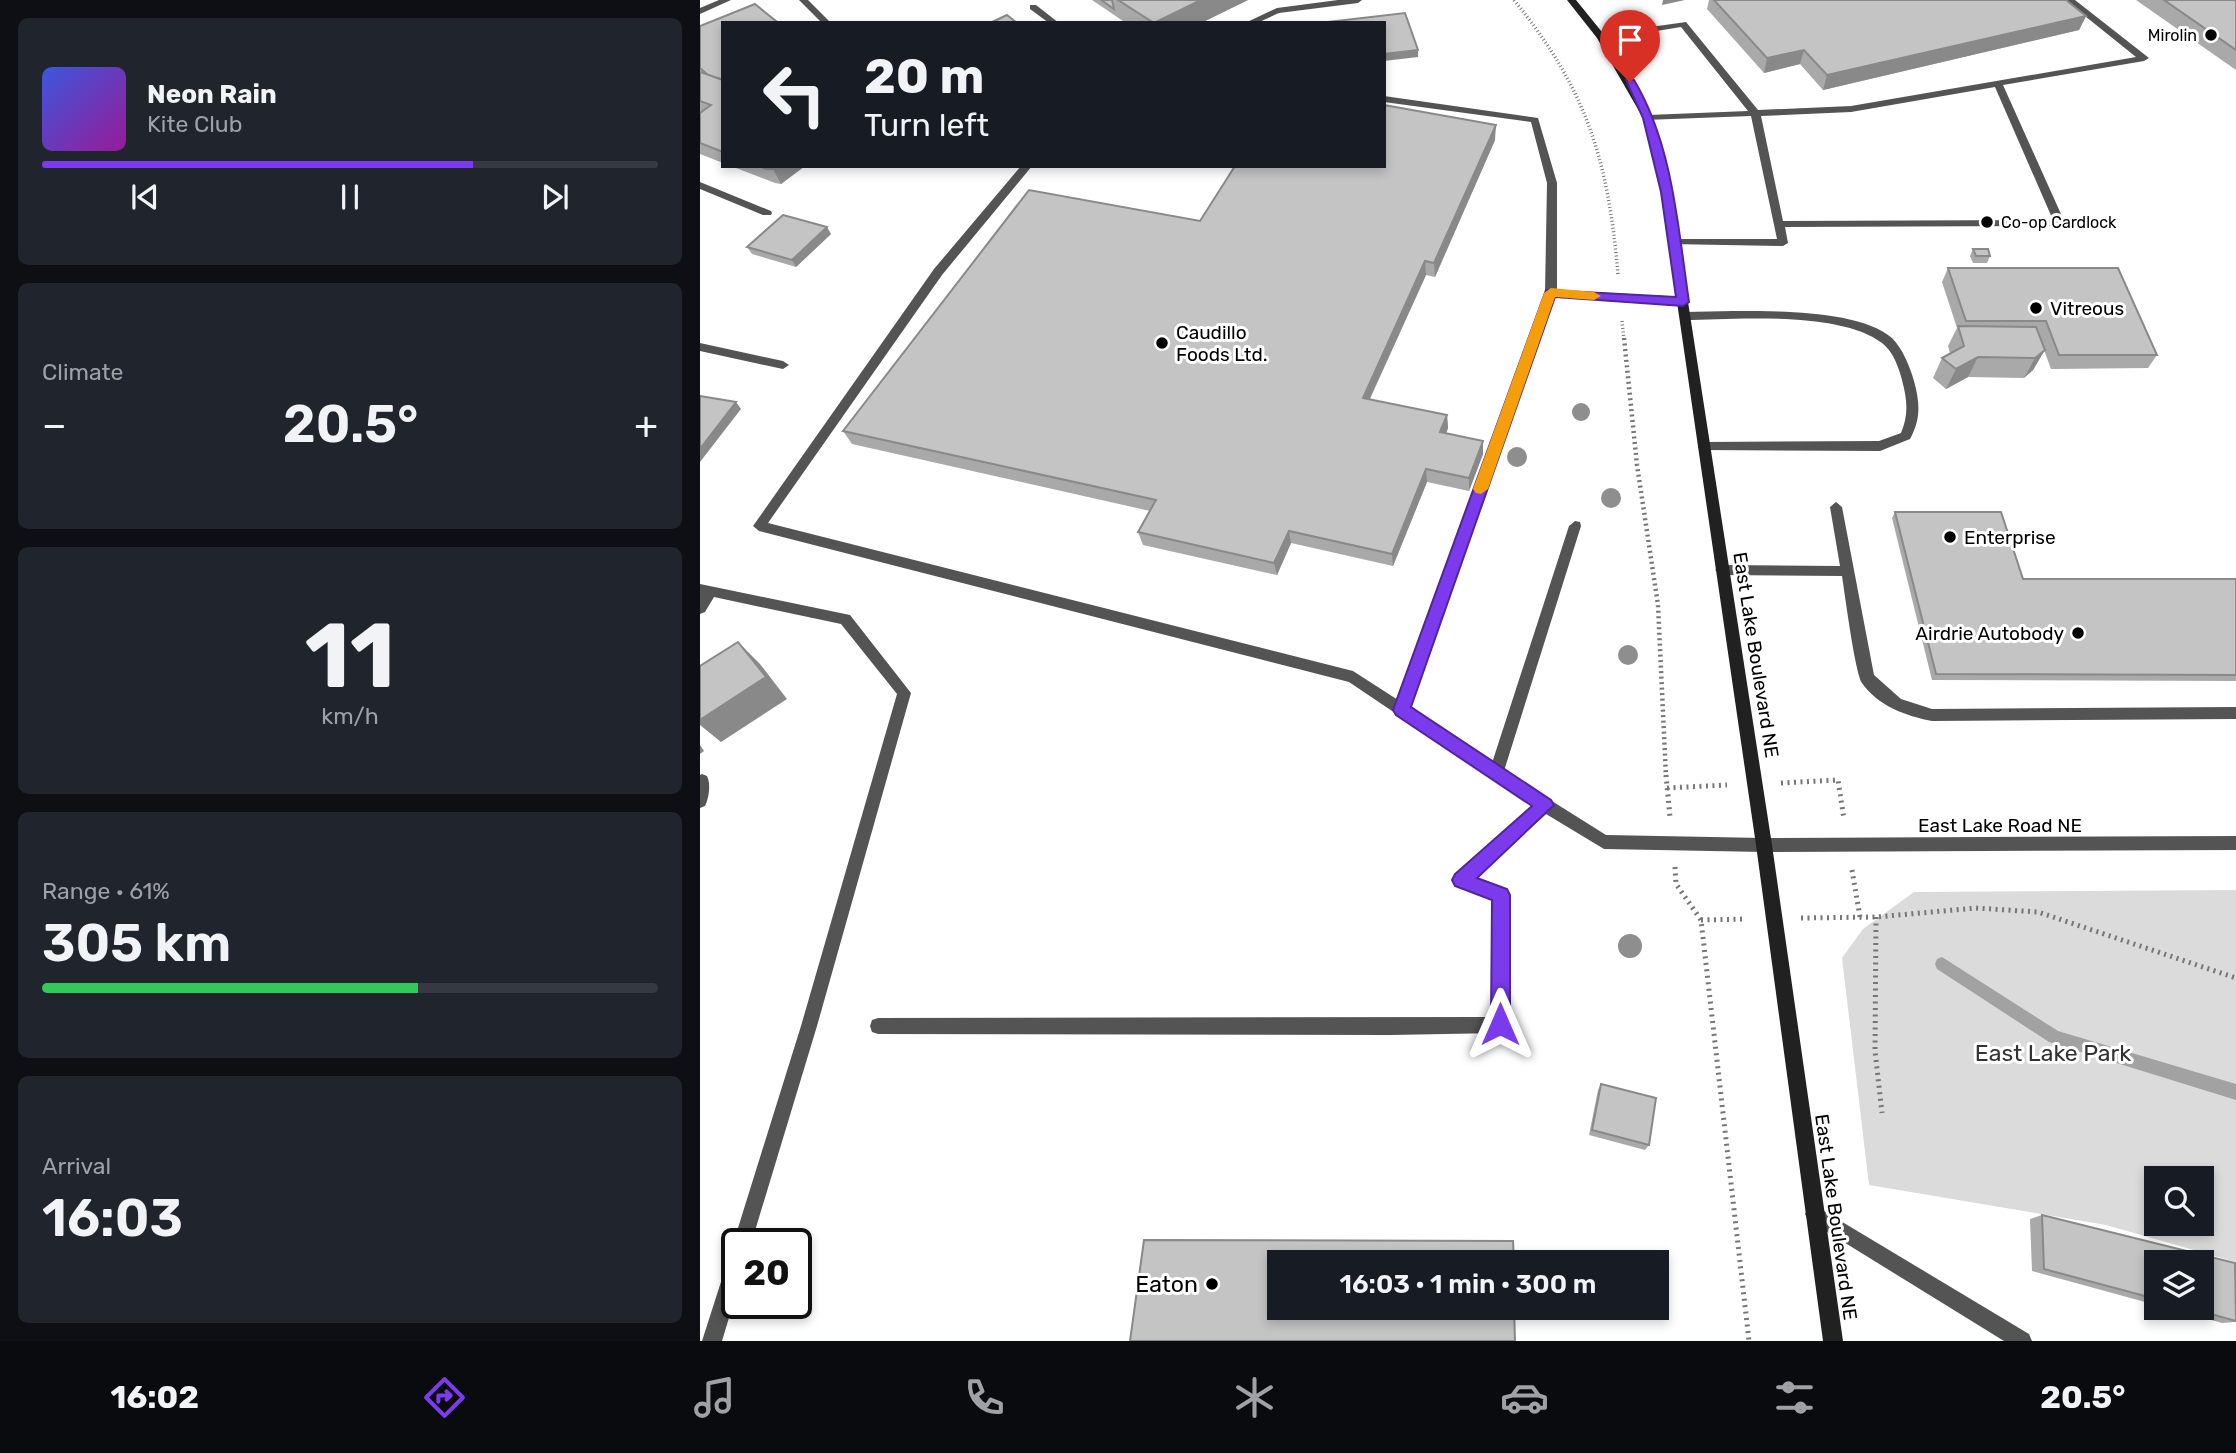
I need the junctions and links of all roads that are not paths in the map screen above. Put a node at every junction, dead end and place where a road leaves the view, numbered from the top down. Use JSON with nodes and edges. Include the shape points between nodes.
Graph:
{"nodes":[{"id":1,"x":727,"y":0,"type":"edge"},
{"id":2,"x":803,"y":0,"type":"edge"},
{"id":3,"x":1048,"y":0,"type":"edge"},
{"id":4,"x":1358,"y":0,"type":"edge"},
{"id":5,"x":1571,"y":0,"type":"edge"},
{"id":6,"x":2069,"y":0,"type":"edge"},
{"id":7,"x":700,"y":11,"type":"edge"},
{"id":8,"x":825,"y":21,"type":"edge"},
{"id":9,"x":1052,"y":21,"type":"edge"},
{"id":10,"x":1254,"y":21,"type":"edge"},
{"id":11,"x":1601,"y":37,"type":"junction"},
{"id":12,"x":1999,"y":86,"type":"junction"},
{"id":13,"x":1386,"y":99,"type":"edge"},
{"id":14,"x":1755,"y":113,"type":"junction"},
{"id":15,"x":1648,"y":118,"type":"junction"},
{"id":16,"x":1025,"y":168,"type":"edge"},
{"id":17,"x":700,"y":186,"type":"edge"},
{"id":18,"x":767,"y":213,"type":"dead end"},
{"id":19,"x":1779,"y":224,"type":"junction"},
{"id":20,"x":1673,"y":242,"type":"junction"},
{"id":21,"x":1551,"y":293,"type":"junction"},
{"id":22,"x":1683,"y":302,"type":"junction"},
{"id":23,"x":1685,"y":316,"type":"junction"},
{"id":24,"x":700,"y":347,"type":"edge"},
{"id":25,"x":783,"y":365,"type":"dead end"},
{"id":26,"x":1704,"y":447,"type":"junction"},
{"id":27,"x":1836,"y":507,"type":"dead end"},
{"id":28,"x":1575,"y":526,"type":"dead end"},
{"id":29,"x":1722,"y":570,"type":"junction"},
{"id":30,"x":1847,"y":571,"type":"junction"},
{"id":31,"x":705,"y":590,"type":"edge"},
{"id":32,"x":700,"y":608,"type":"edge"},
{"id":33,"x":1402,"y":710,"type":"junction"},
{"id":34,"x":2236,"y":713,"type":"edge"},
{"id":35,"x":1496,"y":774,"type":"junction"},
{"id":36,"x":702,"y":781,"type":"edge"},
{"id":37,"x":700,"y":802,"type":"edge"},
{"id":38,"x":1545,"y":805,"type":"junction"},
{"id":39,"x":2236,"y":843,"type":"edge"},
{"id":40,"x":1764,"y":845,"type":"junction"},
{"id":41,"x":878,"y":1026,"type":"dead end"},
{"id":42,"x":1814,"y":1214,"type":"junction"},
{"id":43,"x":747,"y":1228,"type":"edge"},
{"id":44,"x":721,"y":1312,"type":"edge"},
{"id":45,"x":712,"y":1341,"type":"edge"},
{"id":46,"x":1833,"y":1341,"type":"edge"},
{"id":47,"x":2022,"y":1341,"type":"edge"}],
"edges":[{"from":1,"to":7,"type":"street"},
{"from":2,"to":8,"type":"street"},
{"from":3,"to":9,"type":"street","via":[[1033,7]]},
{"from":4,"to":10,"type":"street","via":[[1278,11]]},
{"from":5,"to":11,"type":"main road","name":"East Lake Boulevard NE"},
{"from":6,"to":12,"type":"street","via":[[2144,58]]},
{"from":11,"to":14,"type":"street","via":[[1683,24]]},
{"from":11,"to":15,"type":"main road","name":"East Lake Boulevard NE"},
{"from":12,"to":14,"type":"street","via":[[1852,109]]},
{"from":12,"to":19,"type":"street","via":[[2060,223]]},
{"from":13,"to":21,"type":"street","via":[[1535,120],[1552,183]]},
{"from":14,"to":15,"type":"street"},
{"from":14,"to":19,"type":"street"},
{"from":15,"to":20,"type":"main road","name":"East Lake Boulevard NE","via":[[1667,192]]},
{"from":16,"to":33,"type":"street","name":"East Lake Road NE","via":[[937,272],[759,526],[1353,677]]},
{"from":17,"to":18,"type":"street"},
{"from":19,"to":20,"type":"street","via":[[1783,243]]},
{"from":20,"to":22,"type":"main road","name":"East Lake Boulevard NE"},
{"from":21,"to":22,"type":"street"},
{"from":21,"to":33,"type":"street"},
{"from":22,"to":23,"type":"main road","name":"East Lake Boulevard NE"},
{"from":23,"to":26,"type":"main road","name":"East Lake Boulevard NE"},
{"from":23,"to":26,"type":"street","via":[[1810,318],[1850,325],[1886,340],[1906,370],[1916,414],[1906,436],[1880,446]]},
{"from":24,"to":25,"type":"street"},
{"from":26,"to":29,"type":"main road","name":"East Lake Boulevard NE"},
{"from":27,"to":30,"type":"street"},
{"from":28,"to":35,"type":"street"},
{"from":29,"to":30,"type":"street"},
{"from":29,"to":40,"type":"main road","name":"East Lake Boulevard NE"},
{"from":30,"to":34,"type":"street","via":[[1867,678],[1885,699],[1908,711],[1933,715]]},
{"from":31,"to":32,"type":"street"},
{"from":31,"to":43,"type":"street","via":[[845,619],[904,693]]},
{"from":33,"to":35,"type":"street","name":"East Lake Road NE"},
{"from":35,"to":38,"type":"street","name":"East Lake Road NE"},
{"from":36,"to":37,"type":"street"},
{"from":38,"to":40,"type":"street","name":"East Lake Road NE","via":[[1604,842]]},
{"from":38,"to":41,"type":"street","via":[[1461,880],[1501,895],[1500,1024]]},
{"from":39,"to":40,"type":"street","name":"East Lake Road NE"},
{"from":40,"to":42,"type":"main road","name":"East Lake Boulevard NE"},
{"from":42,"to":46,"type":"main road","name":"East Lake Boulevard NE"},
{"from":42,"to":47,"type":"street"},
{"from":44,"to":45,"type":"street"}]}
